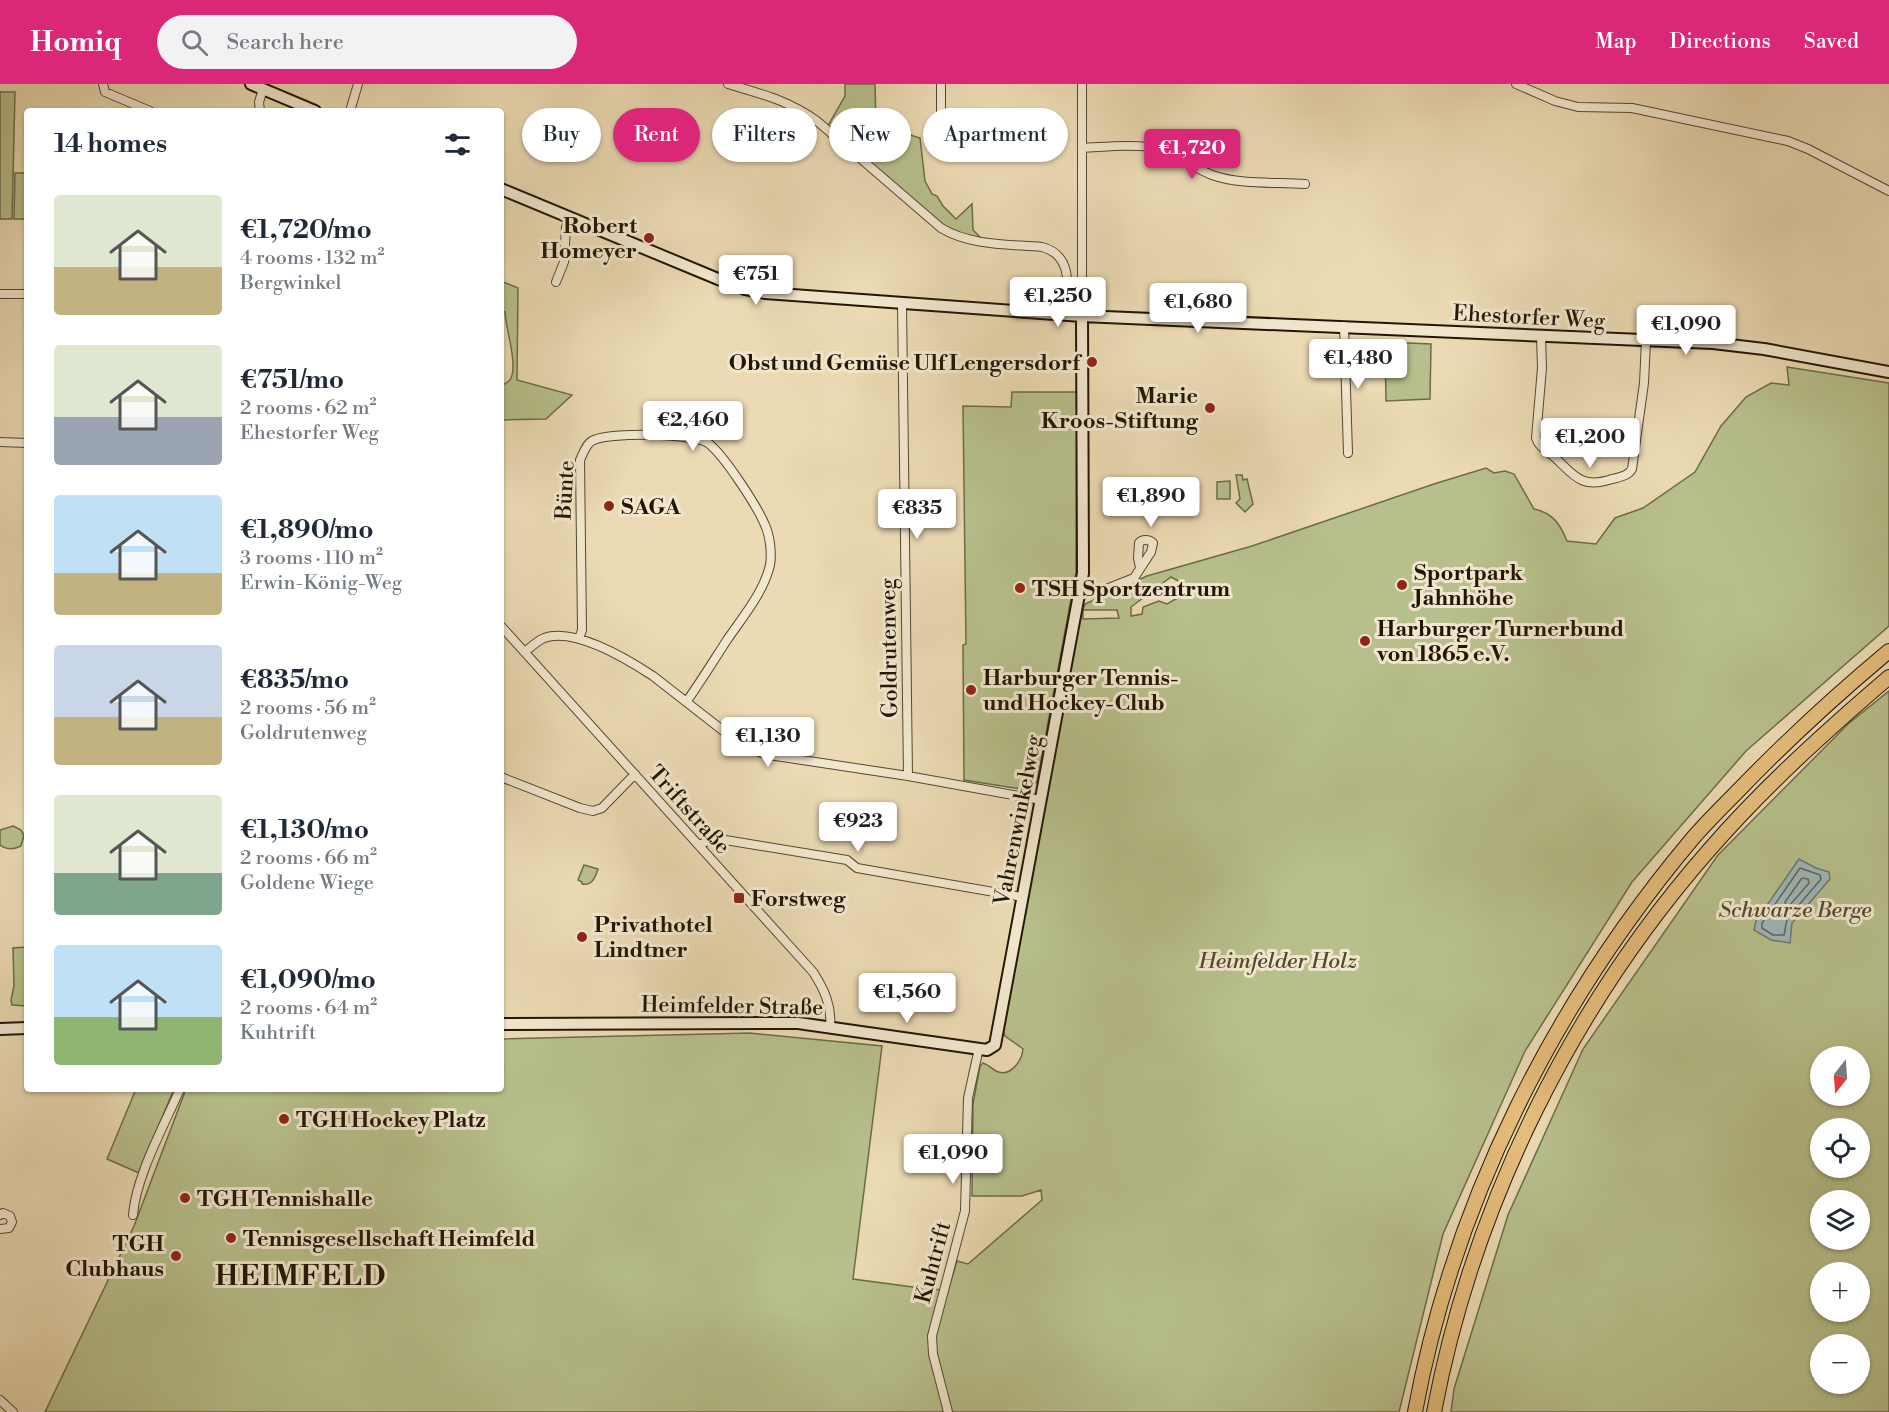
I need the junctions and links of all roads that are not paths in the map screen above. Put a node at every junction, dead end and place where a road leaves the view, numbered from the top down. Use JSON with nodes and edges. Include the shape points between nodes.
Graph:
{"nodes":[{"id":1,"x":103,"y":84,"type":"edge"},
{"id":2,"x":251,"y":84,"type":"edge"},
{"id":3,"x":358,"y":84,"type":"edge"},
{"id":4,"x":728,"y":84,"type":"edge"},
{"id":5,"x":941,"y":84,"type":"edge"},
{"id":6,"x":1082,"y":84,"type":"edge"},
{"id":7,"x":1516,"y":84,"type":"edge"},
{"id":8,"x":263,"y":89,"type":"junction"},
{"id":9,"x":143,"y":108,"type":"edge"},
{"id":10,"x":260,"y":108,"type":"edge"},
{"id":11,"x":308,"y":108,"type":"edge"},
{"id":12,"x":351,"y":108,"type":"edge"},
{"id":13,"x":941,"y":108,"type":"edge"},
{"id":14,"x":1082,"y":148,"type":"junction"},
{"id":15,"x":1305,"y":184,"type":"dead end"},
{"id":16,"x":504,"y":190,"type":"edge"},
{"id":17,"x":1889,"y":191,"type":"edge"},
{"id":18,"x":570,"y":218,"type":"junction"},
{"id":19,"x":556,"y":282,"type":"dead end"},
{"id":20,"x":0,"y":294,"type":"edge"},
{"id":21,"x":24,"y":294,"type":"edge"},
{"id":22,"x":902,"y":303,"type":"junction"},
{"id":23,"x":1068,"y":315,"type":"junction"},
{"id":24,"x":1082,"y":316,"type":"junction"},
{"id":25,"x":1344,"y":326,"type":"junction"},
{"id":26,"x":1540,"y":336,"type":"junction"},
{"id":27,"x":1646,"y":341,"type":"junction"},
{"id":28,"x":1889,"y":372,"type":"edge"},
{"id":29,"x":0,"y":442,"type":"edge"},
{"id":30,"x":24,"y":443,"type":"edge"},
{"id":31,"x":1348,"y":453,"type":"dead end"},
{"id":32,"x":1140,"y":568,"type":"dead end"},
{"id":33,"x":1080,"y":594,"type":"junction"},
{"id":34,"x":504,"y":629,"type":"edge"},
{"id":35,"x":579,"y":639,"type":"junction"},
{"id":36,"x":1889,"y":651,"type":"edge"},
{"id":37,"x":525,"y":652,"type":"junction"},
{"id":38,"x":1889,"y":677,"type":"edge"},
{"id":39,"x":687,"y":701,"type":"junction"},
{"id":40,"x":634,"y":774,"type":"junction"},
{"id":41,"x":908,"y":776,"type":"junction"},
{"id":42,"x":504,"y":778,"type":"edge"},
{"id":43,"x":1041,"y":800,"type":"junction"},
{"id":44,"x":700,"y":845,"type":"junction"},
{"id":45,"x":1022,"y":897,"type":"junction"},
{"id":46,"x":504,"y":1024,"type":"edge"},
{"id":47,"x":830,"y":1026,"type":"junction"},
{"id":48,"x":24,"y":1028,"type":"edge"},
{"id":49,"x":0,"y":1029,"type":"edge"},
{"id":50,"x":995,"y":1045,"type":"joint"},
{"id":51,"x":979,"y":1048,"type":"junction"},
{"id":52,"x":179,"y":1092,"type":"edge"},
{"id":53,"x":0,"y":1215,"type":"edge"},
{"id":54,"x":133,"y":1215,"type":"dead end"},
{"id":55,"x":0,"y":1229,"type":"edge"},
{"id":56,"x":0,"y":1400,"type":"edge"},
{"id":57,"x":13,"y":1412,"type":"edge"},
{"id":58,"x":948,"y":1412,"type":"edge"},
{"id":59,"x":1414,"y":1412,"type":"edge"},
{"id":60,"x":1434,"y":1412,"type":"edge"}],
"edges":[{"from":1,"to":9,"type":"street","via":[[105,92]]},
{"from":2,"to":8,"type":"main road"},
{"from":3,"to":12,"type":"street"},
{"from":4,"to":23,"type":"street","via":[[800,109],[953,235],[970,241],[1053,249],[1066,270]]},
{"from":5,"to":13,"type":"street"},
{"from":6,"to":14,"type":"street"},
{"from":7,"to":17,"type":"street","via":[[1578,107],[1632,108],[1788,141]]},
{"from":8,"to":10,"type":"street"},
{"from":8,"to":11,"type":"main road"},
{"from":14,"to":15,"type":"street","via":[[1148,147],[1222,178]]},
{"from":14,"to":24,"type":"street"},
{"from":16,"to":18,"type":"main road","name":"Ehestorfer Weg"},
{"from":18,"to":19,"type":"street","via":[[564,262]]},
{"from":18,"to":22,"type":"main road","name":"Ehestorfer Weg","via":[[745,289]]},
{"from":20,"to":21,"type":"street"},
{"from":22,"to":23,"type":"main road","name":"Ehestorfer Weg"},
{"from":22,"to":41,"type":"street","name":"Goldrutenweg"},
{"from":23,"to":24,"type":"main road","name":"Ehestorfer Weg"},
{"from":24,"to":25,"type":"main road","name":"Ehestorfer Weg"},
{"from":24,"to":33,"type":"main road","name":"Vahrenwinkelweg"},
{"from":25,"to":26,"type":"main road","name":"Ehestorfer Weg"},
{"from":25,"to":31,"type":"street"},
{"from":26,"to":27,"type":"main road","name":"Ehestorfer Weg"},
{"from":26,"to":27,"type":"street","via":[[1538,444],[1571,475],[1595,483],[1628,474],[1632,469]]},
{"from":27,"to":28,"type":"main road","name":"Ehestorfer Weg","via":[[1753,347]]},
{"from":29,"to":30,"type":"street"},
{"from":32,"to":33,"type":"street","via":[[1134,578],[1115,587]]},
{"from":33,"to":43,"type":"main road","name":"Vahrenwinkelweg"},
{"from":34,"to":37,"type":"street","name":"Triftstraße"},
{"from":35,"to":37,"type":"street","via":[[547,638]]},
{"from":35,"to":39,"type":"street","via":[[639,666]]},
{"from":35,"to":39,"type":"street","name":"Bünte","via":[[580,460],[589,442],[610,436],[670,435],[707,442],[735,477],[765,526],[770,565],[744,615]]},
{"from":36,"to":59,"type":"highway","via":[[1770,758],[1694,837],[1622,930],[1571,1007],[1512,1117],[1480,1190],[1449,1276]]},
{"from":37,"to":40,"type":"street","name":"Triftstraße"},
{"from":38,"to":60,"type":"highway","via":[[1769,786],[1710,849],[1637,940],[1590,1012],[1547,1089],[1496,1199],[1456,1318]]},
{"from":39,"to":41,"type":"street","via":[[744,747],[769,755]]},
{"from":40,"to":42,"type":"street","via":[[602,808],[593,811]]},
{"from":40,"to":44,"type":"street","name":"Triftstraße"},
{"from":41,"to":43,"type":"street"},
{"from":43,"to":45,"type":"main road","name":"Vahrenwinkelweg"},
{"from":44,"to":45,"type":"street","via":[[713,838],[847,860],[857,868]]},
{"from":44,"to":47,"type":"street","name":"Triftstraße","via":[[813,972],[830,1008]]},
{"from":45,"to":50,"type":"main road","name":"Vahrenwinkelweg"},
{"from":46,"to":47,"type":"main road","name":"Heimfelder Straße"},
{"from":47,"to":51,"type":"main road","name":"Heimfelder Straße"},
{"from":48,"to":49,"type":"main road"},
{"from":50,"to":51,"type":"main road","name":"Heimfelder Straße","via":[[989,1050]]},
{"from":51,"to":58,"type":"street","name":"Kuhtrift","via":[[968,1098],[965,1211],[932,1336]]},
{"from":52,"to":54,"type":"street","via":[[142,1177]]},
{"from":53,"to":55,"type":"street","via":[[10,1216],[12,1222],[9,1228]]},
{"from":56,"to":57,"type":"street"}]}
